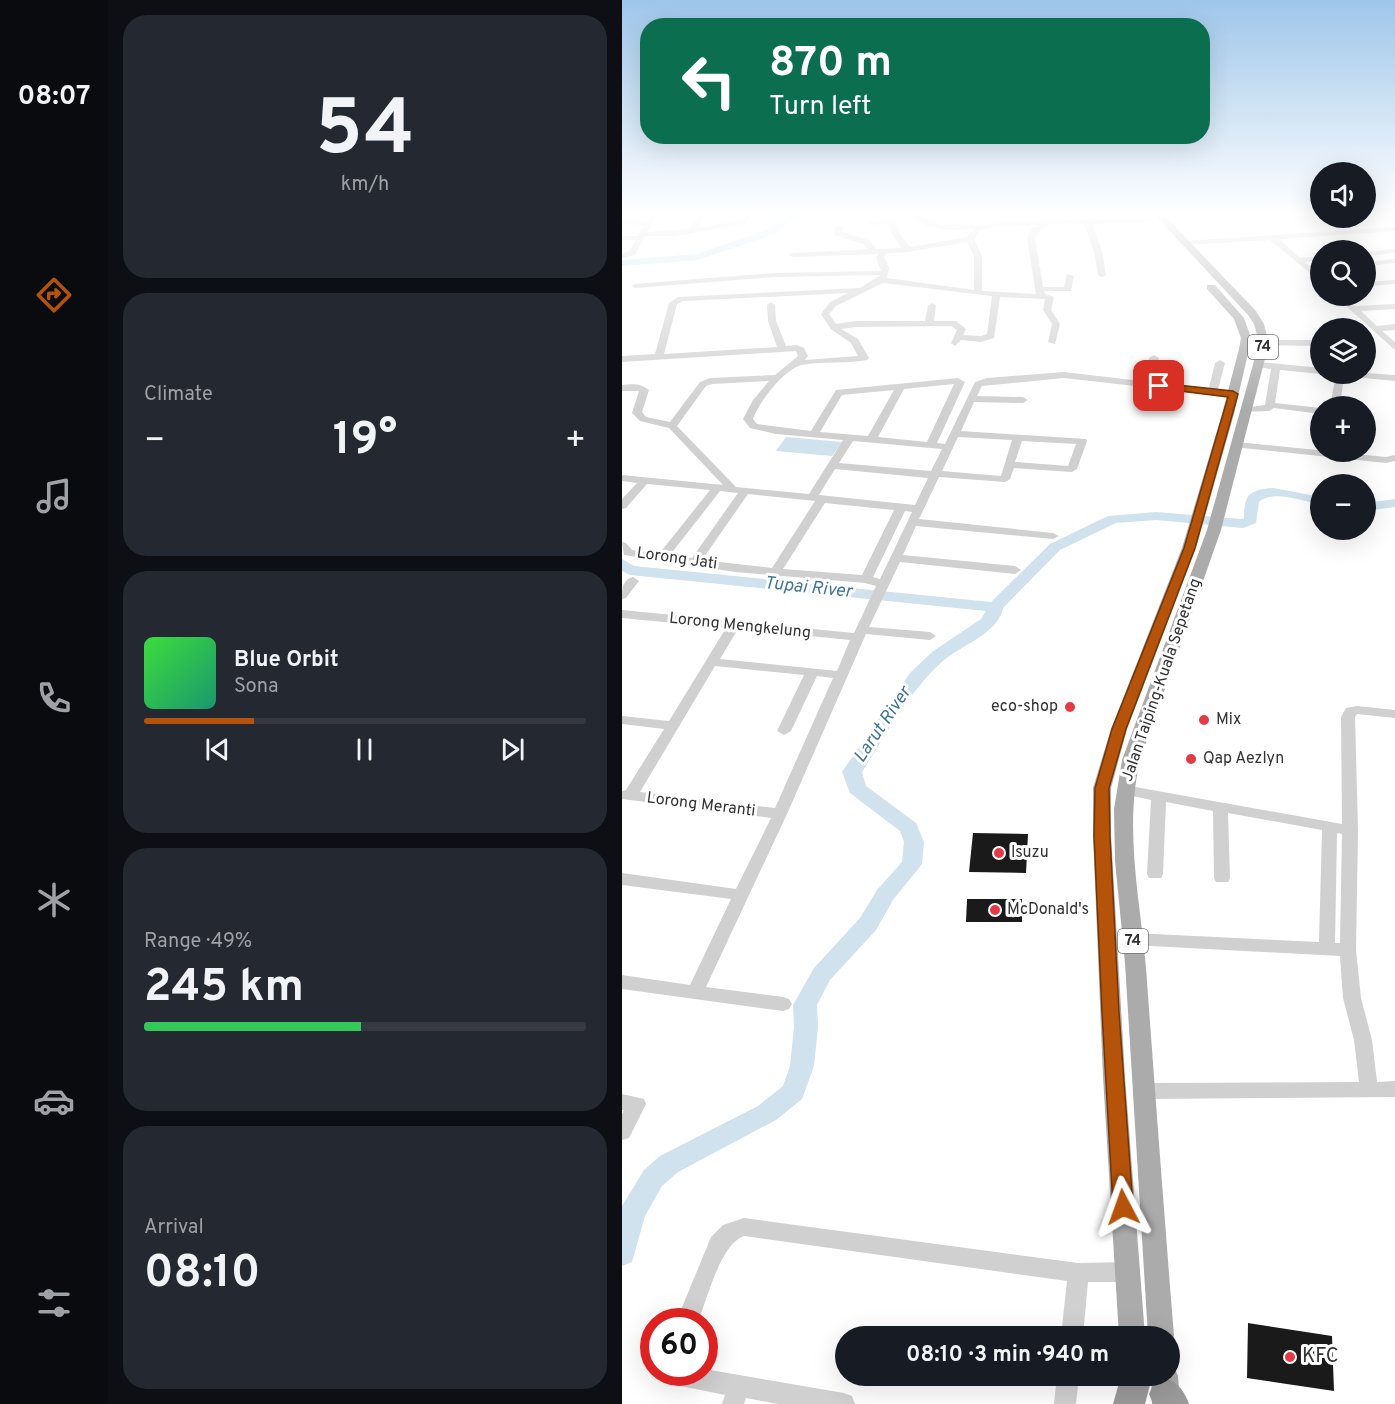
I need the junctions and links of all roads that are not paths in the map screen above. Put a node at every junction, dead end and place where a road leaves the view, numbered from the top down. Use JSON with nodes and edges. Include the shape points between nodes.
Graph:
{"nodes":[{"id":1,"x":705,"y":281,"type":"edge"},
{"id":2,"x":878,"y":281,"type":"edge"},
{"id":3,"x":909,"y":281,"type":"edge"},
{"id":4,"x":978,"y":281,"type":"edge"},
{"id":5,"x":1039,"y":281,"type":"edge"},
{"id":6,"x":1070,"y":281,"type":"edge"},
{"id":7,"x":1204,"y":281,"type":"edge"},
{"id":8,"x":1220,"y":281,"type":"edge"},
{"id":9,"x":1394,"y":282,"type":"edge"},
{"id":10,"x":1376,"y":283,"type":"edge"},
{"id":11,"x":635,"y":286,"type":"dead end"},
{"id":12,"x":865,"y":290,"type":"junction"},
{"id":13,"x":978,"y":293,"type":"junction"},
{"id":14,"x":1041,"y":293,"type":"junction"},
{"id":15,"x":996,"y":294,"type":"junction"},
{"id":16,"x":771,"y":305,"type":"dead end"},
{"id":17,"x":932,"y":306,"type":"dead end"},
{"id":18,"x":1351,"y":306,"type":"edge"},
{"id":19,"x":1394,"y":306,"type":"edge"},
{"id":20,"x":1354,"y":309,"type":"junction"},
{"id":21,"x":1364,"y":318,"type":"edge"},
{"id":22,"x":929,"y":322,"type":"junction"},
{"id":23,"x":835,"y":327,"type":"junction"},
{"id":24,"x":1394,"y":327,"type":"edge"},
{"id":25,"x":1376,"y":329,"type":"joint"},
{"id":26,"x":1052,"y":342,"type":"dead end"},
{"id":27,"x":1264,"y":343,"type":"junction"},
{"id":28,"x":1310,"y":343,"type":"edge"},
{"id":29,"x":782,"y":347,"type":"junction"},
{"id":30,"x":1394,"y":347,"type":"edge"},
{"id":31,"x":659,"y":356,"type":"junction"},
{"id":32,"x":622,"y":358,"type":"edge"},
{"id":33,"x":1154,"y":358,"type":"dead end"},
{"id":34,"x":799,"y":363,"type":"junction"},
{"id":35,"x":1220,"y":363,"type":"dead end"},
{"id":36,"x":1259,"y":365,"type":"junction"},
{"id":37,"x":1276,"y":367,"type":"junction"},
{"id":38,"x":1310,"y":370,"type":"edge"},
{"id":39,"x":1376,"y":376,"type":"edge"},
{"id":40,"x":778,"y":378,"type":"junction"},
{"id":41,"x":1394,"y":378,"type":"edge"},
{"id":42,"x":1144,"y":384,"type":"junction"},
{"id":43,"x":901,"y":386,"type":"junction"},
{"id":44,"x":622,"y":387,"type":"edge"},
{"id":45,"x":1213,"y":392,"type":"junction"},
{"id":46,"x":1233,"y":394,"type":"junction"},
{"id":47,"x":971,"y":399,"type":"junction"},
{"id":48,"x":1023,"y":400,"type":"dead end"},
{"id":49,"x":1270,"y":405,"type":"junction"},
{"id":50,"x":1246,"y":410,"type":"junction"},
{"id":51,"x":1310,"y":410,"type":"edge"},
{"id":52,"x":672,"y":426,"type":"junction"},
{"id":53,"x":814,"y":434,"type":"junction"},
{"id":54,"x":955,"y":434,"type":"junction"},
{"id":55,"x":850,"y":437,"type":"junction"},
{"id":56,"x":1018,"y":437,"type":"junction"},
{"id":57,"x":871,"y":439,"type":"junction"},
{"id":58,"x":931,"y":445,"type":"junction"},
{"id":59,"x":1237,"y":445,"type":"junction"},
{"id":60,"x":949,"y":447,"type":"junction"},
{"id":61,"x":1394,"y":458,"type":"edge"},
{"id":62,"x":1009,"y":465,"type":"junction"},
{"id":63,"x":832,"y":466,"type":"junction"},
{"id":64,"x":936,"y":475,"type":"junction"},
{"id":65,"x":622,"y":478,"type":"edge"},
{"id":66,"x":644,"y":480,"type":"junction"},
{"id":67,"x":717,"y":488,"type":"junction"},
{"id":68,"x":733,"y":490,"type":"junction"},
{"id":69,"x":745,"y":491,"type":"junction"},
{"id":70,"x":817,"y":499,"type":"junction"},
{"id":71,"x":622,"y":506,"type":"edge"},
{"id":72,"x":901,"y":507,"type":"junction"},
{"id":73,"x":918,"y":508,"type":"junction"},
{"id":74,"x":912,"y":522,"type":"junction"},
{"id":75,"x":1053,"y":536,"type":"dead end"},
{"id":76,"x":622,"y":545,"type":"edge"},
{"id":77,"x":663,"y":558,"type":"junction"},
{"id":78,"x":896,"y":558,"type":"junction"},
{"id":79,"x":695,"y":562,"type":"junction"},
{"id":80,"x":1015,"y":570,"type":"dead end"},
{"id":81,"x":776,"y":571,"type":"junction"},
{"id":82,"x":866,"y":579,"type":"junction"},
{"id":83,"x":633,"y":581,"type":"dead end"},
{"id":84,"x":881,"y":591,"type":"junction"},
{"id":85,"x":622,"y":595,"type":"edge"},
{"id":86,"x":622,"y":614,"type":"edge"},
{"id":87,"x":734,"y":625,"type":"junction"},
{"id":88,"x":860,"y":633,"type":"junction"},
{"id":89,"x":930,"y":636,"type":"dead end"},
{"id":90,"x":711,"y":662,"type":"junction"},
{"id":91,"x":812,"y":673,"type":"junction"},
{"id":92,"x":842,"y":675,"type":"junction"},
{"id":93,"x":1394,"y":714,"type":"edge"},
{"id":94,"x":622,"y":720,"type":"edge"},
{"id":95,"x":673,"y":726,"type":"junction"},
{"id":96,"x":784,"y":731,"type":"dead end"},
{"id":97,"x":1124,"y":790,"type":"junction"},
{"id":98,"x":626,"y":796,"type":"edge"},
{"id":99,"x":1159,"y":797,"type":"junction"},
{"id":100,"x":1220,"y":807,"type":"junction"},
{"id":101,"x":780,"y":814,"type":"junction"},
{"id":102,"x":1330,"y":827,"type":"junction"},
{"id":103,"x":1350,"y":831,"type":"junction"},
{"id":104,"x":1155,"y":874,"type":"dead end"},
{"id":105,"x":1222,"y":878,"type":"dead end"},
{"id":106,"x":622,"y":879,"type":"edge"},
{"id":107,"x":742,"y":895,"type":"junction"},
{"id":108,"x":1133,"y":939,"type":"junction"},
{"id":109,"x":1327,"y":949,"type":"junction"},
{"id":110,"x":1348,"y":950,"type":"junction"},
{"id":111,"x":622,"y":982,"type":"edge"},
{"id":112,"x":695,"y":992,"type":"junction"},
{"id":113,"x":783,"y":1004,"type":"dead end"},
{"id":114,"x":1394,"y":1089,"type":"edge"},
{"id":115,"x":1369,"y":1090,"type":"junction"},
{"id":116,"x":1144,"y":1091,"type":"junction"},
{"id":117,"x":629,"y":1103,"type":"edge"},
{"id":118,"x":622,"y":1132,"type":"edge"},
{"id":119,"x":1128,"y":1272,"type":"junction"},
{"id":120,"x":1078,"y":1273,"type":"junction"},
{"id":121,"x":693,"y":1308,"type":"edge"},
{"id":122,"x":1073,"y":1326,"type":"edge"},
{"id":123,"x":1131,"y":1326,"type":"edge"},
{"id":124,"x":1160,"y":1326,"type":"edge"},
{"id":125,"x":710,"y":1386,"type":"edge"},
{"id":126,"x":1067,"y":1386,"type":"edge"},
{"id":127,"x":737,"y":1395,"type":"edge"},
{"id":128,"x":844,"y":1404,"type":"edge"},
{"id":129,"x":1065,"y":1404,"type":"edge"}],
"edges":[{"from":1,"to":11,"type":"street"},
{"from":2,"to":12,"type":"street"},
{"from":3,"to":13,"type":"street"},
{"from":4,"to":13,"type":"street"},
{"from":5,"to":14,"type":"street"},
{"from":6,"to":14,"type":"street","via":[[1069,288]]},
{"from":7,"to":46,"type":"main road","name":"Jalan Taiping-Kuala Sepetang","number":"74","via":[[1239,318],[1246,338]]},
{"from":8,"to":27,"type":"main road","number":"74","via":[[1252,313]]},
{"from":9,"to":10,"type":"street"},
{"from":12,"to":23,"type":"street","via":[[826,311]]},
{"from":12,"to":31,"type":"street","via":[[681,299],[673,303]]},
{"from":13,"to":15,"type":"street"},
{"from":14,"to":15,"type":"street"},
{"from":14,"to":26,"type":"street","via":[[1050,298],[1047,310],[1056,324]]},
{"from":15,"to":22,"type":"street","via":[[991,336],[956,340],[962,329],[959,325]]},
{"from":16,"to":29,"type":"street","via":[[772,321]]},
{"from":17,"to":22,"type":"street"},
{"from":18,"to":20,"type":"street"},
{"from":19,"to":20,"type":"street"},
{"from":20,"to":21,"type":"street"},
{"from":22,"to":23,"type":"street"},
{"from":23,"to":34,"type":"street","via":[[854,341],[864,358]]},
{"from":24,"to":25,"type":"street"},
{"from":25,"to":30,"type":"street"},
{"from":27,"to":28,"type":"street"},
{"from":27,"to":36,"type":"main road","name":"Jalan Taiping-Kuala Sepetang","number":"74"},
{"from":29,"to":31,"type":"street"},
{"from":29,"to":34,"type":"street","via":[[801,350]]},
{"from":31,"to":32,"type":"street"},
{"from":33,"to":42,"type":"street"},
{"from":34,"to":40,"type":"street"},
{"from":35,"to":45,"type":"street"},
{"from":36,"to":37,"type":"street"},
{"from":36,"to":50,"type":"main road","name":"Jalan Taiping-Kuala Sepetang","number":"74"},
{"from":37,"to":38,"type":"street"},
{"from":37,"to":49,"type":"street"},
{"from":39,"to":41,"type":"street"},
{"from":40,"to":52,"type":"street","via":[[703,384]]},
{"from":40,"to":53,"type":"street","via":[[752,409],[750,422],[763,429]]},
{"from":42,"to":45,"type":"street"},
{"from":42,"to":47,"type":"street","via":[[1052,375],[987,381],[978,384]]},
{"from":43,"to":53,"type":"street","via":[[839,392]]},
{"from":43,"to":57,"type":"street"},
{"from":43,"to":58,"type":"street","via":[[960,382]]},
{"from":44,"to":52,"type":"street","via":[[644,390],[637,413],[643,419]]},
{"from":45,"to":46,"type":"street"},
{"from":46,"to":119,"type":"main road","name":"Jalan Taiping-Kuala Sepetang","number":"74","via":[[1196,529],[1119,729],[1102,788],[1114,1077]]},
{"from":47,"to":48,"type":"street"},
{"from":47,"to":54,"type":"street"},
{"from":49,"to":50,"type":"street","via":[[1265,410]]},
{"from":49,"to":51,"type":"street"},
{"from":50,"to":59,"type":"main road","name":"Jalan Taiping-Kuala Sepetang","number":"74"},
{"from":52,"to":68,"type":"street"},
{"from":53,"to":55,"type":"street"},
{"from":54,"to":56,"type":"street"},
{"from":54,"to":60,"type":"street"},
{"from":55,"to":57,"type":"street"},
{"from":55,"to":63,"type":"street"},
{"from":56,"to":62,"type":"street"},
{"from":56,"to":62,"type":"street","via":[[1082,441],[1072,469]]},
{"from":57,"to":58,"type":"street"},
{"from":58,"to":60,"type":"street"},
{"from":59,"to":61,"type":"street"},
{"from":59,"to":97,"type":"main road","name":"Jalan Taiping-Kuala Sepetang","number":"74","via":[[1214,531],[1131,760]]},
{"from":60,"to":64,"type":"street"},
{"from":62,"to":64,"type":"street","via":[[1005,479]]},
{"from":63,"to":64,"type":"street"},
{"from":63,"to":70,"type":"street"},
{"from":64,"to":73,"type":"street"},
{"from":65,"to":66,"type":"street"},
{"from":66,"to":67,"type":"street"},
{"from":66,"to":71,"type":"street"},
{"from":67,"to":68,"type":"street"},
{"from":67,"to":77,"type":"street"},
{"from":68,"to":69,"type":"street"},
{"from":69,"to":70,"type":"street"},
{"from":69,"to":79,"type":"street"},
{"from":70,"to":72,"type":"street"},
{"from":70,"to":81,"type":"street"},
{"from":72,"to":73,"type":"street"},
{"from":72,"to":82,"type":"street"},
{"from":73,"to":74,"type":"street"},
{"from":74,"to":75,"type":"street"},
{"from":74,"to":78,"type":"street"},
{"from":76,"to":77,"type":"street","name":"Lorong Jati","via":[[628,553]]},
{"from":77,"to":79,"type":"street","name":"Lorong Jati"},
{"from":78,"to":80,"type":"street"},
{"from":78,"to":84,"type":"street"},
{"from":79,"to":81,"type":"street","name":"Lorong Jati"},
{"from":81,"to":82,"type":"street","name":"Lorong Jati"},
{"from":82,"to":84,"type":"street","name":"Lorong Jati"},
{"from":83,"to":85,"type":"street"},
{"from":84,"to":88,"type":"street"},
{"from":86,"to":87,"type":"street","name":"Lorong Mengkelung"},
{"from":87,"to":88,"type":"street","name":"Lorong Mengkelung"},
{"from":87,"to":90,"type":"street"},
{"from":88,"to":89,"type":"street","name":"Lorong Mengkelung"},
{"from":88,"to":92,"type":"street"},
{"from":90,"to":91,"type":"street"},
{"from":90,"to":95,"type":"street"},
{"from":91,"to":92,"type":"street"},
{"from":91,"to":96,"type":"street"},
{"from":92,"to":101,"type":"street"},
{"from":93,"to":103,"type":"street","via":[[1357,710],[1348,717]]},
{"from":94,"to":95,"type":"street"},
{"from":95,"to":98,"type":"street"},
{"from":97,"to":99,"type":"street"},
{"from":97,"to":108,"type":"main road","name":"Jalan Taiping-Kuala Sepetang","number":"74","via":[[1123,839]]},
{"from":98,"to":101,"type":"street","name":"Lorong Meranti"},
{"from":99,"to":100,"type":"street"},
{"from":99,"to":104,"type":"street"},
{"from":100,"to":102,"type":"street"},
{"from":100,"to":105,"type":"street"},
{"from":101,"to":107,"type":"street"},
{"from":102,"to":103,"type":"street"},
{"from":102,"to":109,"type":"street"},
{"from":103,"to":110,"type":"street"},
{"from":106,"to":107,"type":"street"},
{"from":107,"to":112,"type":"street"},
{"from":108,"to":109,"type":"street"},
{"from":108,"to":116,"type":"main road","name":"Jalan Taiping-Kuala Sepetang","number":"74"},
{"from":109,"to":110,"type":"street"},
{"from":110,"to":115,"type":"street","via":[[1352,998],[1363,1040]]},
{"from":111,"to":112,"type":"street"},
{"from":112,"to":113,"type":"street"},
{"from":114,"to":115,"type":"street"},
{"from":115,"to":116,"type":"street"},
{"from":116,"to":124,"type":"main road","name":"Jalan Taiping-Kuala Sepetang","number":"74"},
{"from":117,"to":118,"type":"street"},
{"from":119,"to":120,"type":"street"},
{"from":119,"to":123,"type":"main road","name":"Jalan Taiping-Kuala Sepetang","number":"74"},
{"from":120,"to":121,"type":"street","via":[[744,1227],[730,1230],[718,1244]]},
{"from":120,"to":122,"type":"street"},
{"from":125,"to":127,"type":"street"},
{"from":126,"to":129,"type":"street"},
{"from":127,"to":128,"type":"street"}]}
